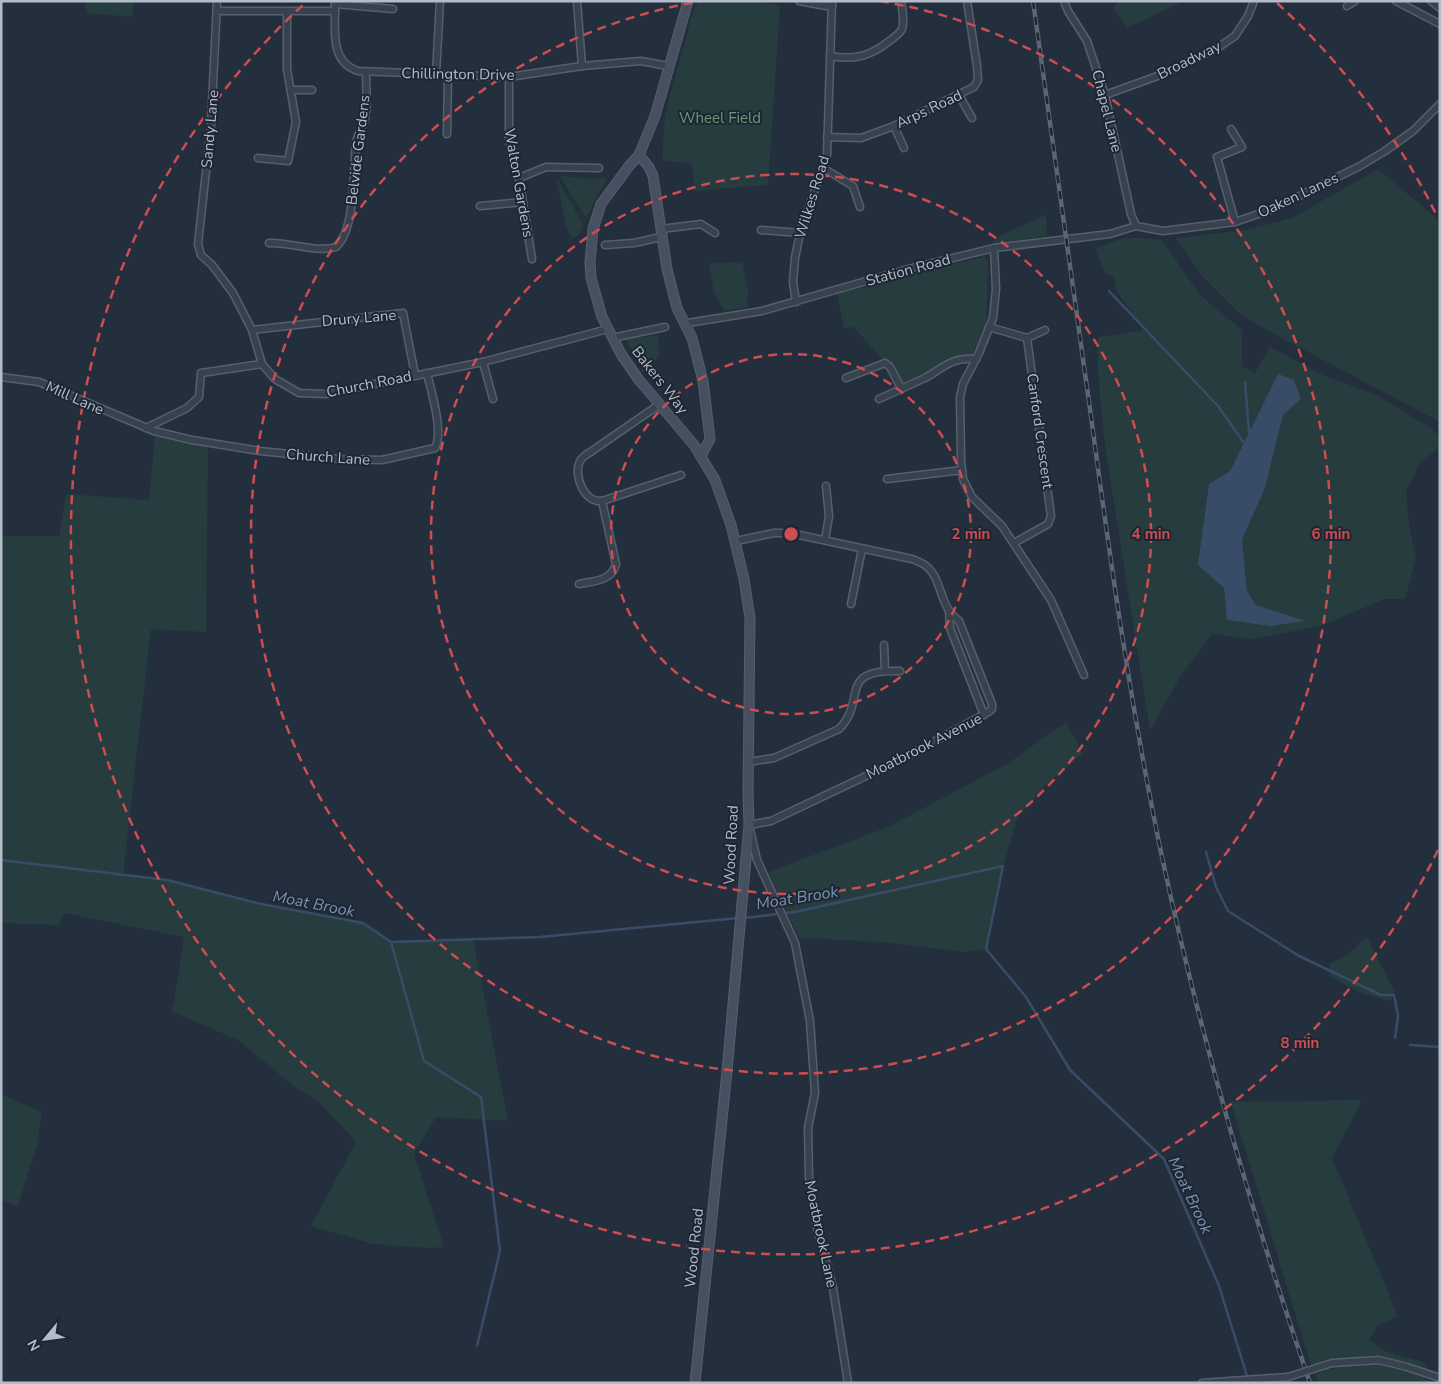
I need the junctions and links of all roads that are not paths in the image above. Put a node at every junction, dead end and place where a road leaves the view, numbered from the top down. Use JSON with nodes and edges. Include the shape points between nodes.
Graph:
{"nodes":[{"id":1,"x":217,"y":1,"type":"edge"},
{"id":2,"x":440,"y":1,"type":"edge"},
{"id":3,"x":577,"y":1,"type":"edge"},
{"id":4,"x":688,"y":1,"type":"edge"},
{"id":5,"x":799,"y":1,"type":"edge"},
{"id":6,"x":901,"y":1,"type":"edge"},
{"id":7,"x":967,"y":1,"type":"edge"},
{"id":8,"x":1064,"y":1,"type":"edge"},
{"id":9,"x":1254,"y":1,"type":"edge"},
{"id":10,"x":1355,"y":1,"type":"edge"},
{"id":11,"x":1396,"y":1,"type":"edge"},
{"id":12,"x":1431,"y":1,"type":"edge"},
{"id":13,"x":832,"y":4,"type":"edge"},
{"id":14,"x":335,"y":5,"type":"edge"},
{"id":15,"x":1347,"y":6,"type":"dead end"},
{"id":16,"x":1440,"y":8,"type":"edge"},
{"id":17,"x":393,"y":9,"type":"dead end"},
{"id":18,"x":217,"y":11,"type":"junction"},
{"id":19,"x":287,"y":12,"type":"junction"},
{"id":20,"x":1440,"y":24,"type":"edge"},
{"id":21,"x":830,"y":56,"type":"junction"},
{"id":22,"x":582,"y":66,"type":"junction"},
{"id":23,"x":668,"y":66,"type":"junction"},
{"id":24,"x":366,"y":72,"type":"junction"},
{"id":25,"x":436,"y":74,"type":"junction"},
{"id":26,"x":448,"y":75,"type":"junction"},
{"id":27,"x":509,"y":77,"type":"junction"},
{"id":28,"x":292,"y":90,"type":"junction"},
{"id":29,"x":312,"y":90,"type":"dead end"},
{"id":30,"x":959,"y":95,"type":"junction"},
{"id":31,"x":1105,"y":96,"type":"junction"},
{"id":32,"x":1440,"y":104,"type":"edge"},
{"id":33,"x":972,"y":118,"type":"dead end"},
{"id":34,"x":894,"y":126,"type":"junction"},
{"id":35,"x":1231,"y":129,"type":"dead end"},
{"id":36,"x":447,"y":134,"type":"dead end"},
{"id":37,"x":827,"y":137,"type":"junction"},
{"id":38,"x":904,"y":148,"type":"dead end"},
{"id":39,"x":639,"y":155,"type":"junction"},
{"id":40,"x":258,"y":158,"type":"dead end"},
{"id":41,"x":599,"y":168,"type":"dead end"},
{"id":42,"x":823,"y":168,"type":"junction"},
{"id":43,"x":519,"y":178,"type":"junction"},
{"id":44,"x":523,"y":202,"type":"junction"},
{"id":45,"x":480,"y":206,"type":"dead end"},
{"id":46,"x":860,"y":206,"type":"dead end"},
{"id":47,"x":1235,"y":222,"type":"junction"},
{"id":48,"x":1136,"y":226,"type":"junction"},
{"id":49,"x":761,"y":230,"type":"dead end"},
{"id":50,"x":661,"y":233,"type":"junction"},
{"id":51,"x":715,"y":233,"type":"dead end"},
{"id":52,"x":800,"y":233,"type":"junction"},
{"id":53,"x":269,"y":243,"type":"dead end"},
{"id":54,"x":605,"y":245,"type":"dead end"},
{"id":55,"x":994,"y":248,"type":"junction"},
{"id":56,"x":201,"y":255,"type":"joint"},
{"id":57,"x":532,"y":259,"type":"dead end"},
{"id":58,"x":796,"y":302,"type":"junction"},
{"id":59,"x":683,"y":322,"type":"junction"},
{"id":60,"x":665,"y":327,"type":"dead end"},
{"id":61,"x":990,"y":327,"type":"junction"},
{"id":62,"x":252,"y":330,"type":"junction"},
{"id":63,"x":1045,"y":330,"type":"dead end"},
{"id":64,"x":610,"y":334,"type":"junction"},
{"id":65,"x":1027,"y":338,"type":"junction"},
{"id":66,"x":976,"y":359,"type":"junction"},
{"id":67,"x":483,"y":362,"type":"junction"},
{"id":68,"x":262,"y":364,"type":"junction"},
{"id":69,"x":428,"y":373,"type":"junction"},
{"id":70,"x":415,"y":375,"type":"junction"},
{"id":71,"x":1,"y":377,"type":"edge"},
{"id":72,"x":846,"y":378,"type":"dead end"},
{"id":73,"x":901,"y":388,"type":"junction"},
{"id":74,"x":493,"y":400,"type":"dead end"},
{"id":75,"x":879,"y":400,"type":"dead end"},
{"id":76,"x":660,"y":404,"type":"junction"},
{"id":77,"x":146,"y":428,"type":"junction"},
{"id":78,"x":701,"y":456,"type":"junction"},
{"id":79,"x":962,"y":470,"type":"junction"},
{"id":80,"x":681,"y":475,"type":"dead end"},
{"id":81,"x":887,"y":479,"type":"dead end"},
{"id":82,"x":826,"y":486,"type":"dead end"},
{"id":83,"x":602,"y":501,"type":"junction"},
{"id":84,"x":825,"y":540,"type":"junction"},
{"id":85,"x":736,"y":541,"type":"junction"},
{"id":86,"x":1014,"y":543,"type":"junction"},
{"id":87,"x":862,"y":549,"type":"junction"},
{"id":88,"x":579,"y":584,"type":"dead end"},
{"id":89,"x":851,"y":604,"type":"dead end"},
{"id":90,"x":949,"y":611,"type":"junction"},
{"id":91,"x":884,"y":645,"type":"dead end"},
{"id":92,"x":885,"y":671,"type":"junction"},
{"id":93,"x":900,"y":671,"type":"dead end"},
{"id":94,"x":1084,"y":675,"type":"dead end"},
{"id":95,"x":984,"y":715,"type":"junction"},
{"id":96,"x":748,"y":762,"type":"junction"},
{"id":97,"x":749,"y":825,"type":"junction"},
{"id":98,"x":1440,"y":1378,"type":"edge"},
{"id":99,"x":695,"y":1383,"type":"edge"},
{"id":100,"x":848,"y":1383,"type":"edge"},
{"id":101,"x":1202,"y":1383,"type":"edge"}],
"edges":[{"from":1,"to":18,"type":"street","name":"Sandy Lane"},
{"from":2,"to":25,"type":"street"},
{"from":3,"to":22,"type":"street"},
{"from":4,"to":23,"type":"street","name":"Bakers Way"},
{"from":5,"to":13,"type":"street"},
{"from":6,"to":21,"type":"street","via":[[902,29],[874,53],[846,59]]},
{"from":7,"to":30,"type":"street","name":"Arps Road","via":[[978,80],[974,88]]},
{"from":8,"to":31,"type":"street","name":"Chapel Lane","via":[[1087,41]]},
{"from":9,"to":31,"type":"street","name":"Broadway","via":[[1235,36],[1163,74]]},
{"from":10,"to":15,"type":"street"},
{"from":11,"to":20,"type":"street"},
{"from":12,"to":16,"type":"street"},
{"from":13,"to":21,"type":"street","name":"Wilkes Road"},
{"from":14,"to":17,"type":"street"},
{"from":14,"to":19,"type":"street"},
{"from":14,"to":24,"type":"street","name":"Chillington Drive","via":[[339,57],[352,69]]},
{"from":18,"to":19,"type":"street"},
{"from":18,"to":56,"type":"street","name":"Sandy Lane","via":[[211,126],[198,244]]},
{"from":19,"to":28,"type":"street","via":[[287,69]]},
{"from":21,"to":37,"type":"street","name":"Wilkes Road"},
{"from":22,"to":23,"type":"street","name":"Chillington Drive","via":[[641,61]]},
{"from":22,"to":27,"type":"street","name":"Chillington Drive"},
{"from":23,"to":39,"type":"street","name":"Bakers Way","via":[[655,116]]},
{"from":24,"to":25,"type":"street","name":"Chillington Drive"},
{"from":24,"to":53,"type":"street","name":"Belvide Gardens","via":[[365,118],[356,140],[353,192],[342,239],[336,246],[326,248]]},
{"from":25,"to":26,"type":"street","name":"Chillington Drive"},
{"from":26,"to":27,"type":"street","name":"Chillington Drive"},
{"from":26,"to":36,"type":"street"},
{"from":27,"to":43,"type":"street","name":"Walton Gardens","via":[[509,137]]},
{"from":28,"to":29,"type":"street"},
{"from":28,"to":40,"type":"street","via":[[296,122],[288,161]]},
{"from":30,"to":33,"type":"street"},
{"from":30,"to":34,"type":"street","name":"Arps Road"},
{"from":31,"to":48,"type":"street","name":"Chapel Lane"},
{"from":32,"to":47,"type":"street","name":"Oaken Lanes","via":[[1413,131],[1360,166],[1273,209]]},
{"from":34,"to":37,"type":"street","name":"Arps Road","via":[[861,138]]},
{"from":34,"to":38,"type":"street"},
{"from":35,"to":47,"type":"street","via":[[1242,147],[1217,157]]},
{"from":37,"to":42,"type":"street","name":"Wilkes Road"},
{"from":39,"to":50,"type":"street","via":[[653,176]]},
{"from":39,"to":64,"type":"street","name":"Bakers Way","via":[[601,204],[593,229],[591,278]]},
{"from":41,"to":43,"type":"street","via":[[546,167]]},
{"from":42,"to":46,"type":"street","via":[[853,186]]},
{"from":42,"to":52,"type":"street","name":"Wilkes Road"},
{"from":43,"to":44,"type":"street","name":"Walton Gardens"},
{"from":44,"to":45,"type":"street"},
{"from":44,"to":57,"type":"street","name":"Walton Gardens"},
{"from":47,"to":48,"type":"street","name":"Oaken Lanes","via":[[1163,231]]},
{"from":48,"to":55,"type":"street","name":"Station Road","via":[[1110,234]]},
{"from":49,"to":52,"type":"street"},
{"from":50,"to":51,"type":"street","via":[[701,224]]},
{"from":50,"to":54,"type":"street","via":[[634,243]]},
{"from":50,"to":59,"type":"street"},
{"from":52,"to":58,"type":"street","name":"Wilkes Road","via":[[793,282]]},
{"from":55,"to":58,"type":"street","name":"Station Road","via":[[908,268]]},
{"from":55,"to":61,"type":"street","via":[[996,302]]},
{"from":56,"to":62,"type":"street","name":"Church Road","via":[[233,293]]},
{"from":58,"to":59,"type":"street","name":"Station Road"},
{"from":59,"to":78,"type":"street","via":[[692,338],[703,381],[710,439]]},
{"from":60,"to":64,"type":"street","name":"Church Road"},
{"from":61,"to":65,"type":"street"},
{"from":61,"to":66,"type":"street"},
{"from":62,"to":68,"type":"street","name":"Church Road"},
{"from":62,"to":70,"type":"street","name":"Drury Lane","via":[[403,313]]},
{"from":63,"to":65,"type":"street"},
{"from":64,"to":67,"type":"street","name":"Church Road"},
{"from":64,"to":76,"type":"street","name":"Bakers Way","via":[[629,366]]},
{"from":65,"to":86,"type":"street","name":"Canford Crescent","via":[[1051,516],[1048,524]]},
{"from":66,"to":73,"type":"street","via":[[950,362]]},
{"from":66,"to":79,"type":"street","via":[[960,397]]},
{"from":67,"to":69,"type":"street","name":"Church Road"},
{"from":67,"to":74,"type":"street"},
{"from":68,"to":70,"type":"street","name":"Church Road","via":[[275,379],[299,393],[326,394]]},
{"from":68,"to":77,"type":"street","via":[[201,373],[199,397],[188,408]]},
{"from":69,"to":70,"type":"street","name":"Church Road"},
{"from":69,"to":77,"type":"street","name":"Church Lane","via":[[436,414],[437,443],[434,448],[382,460],[260,451],[192,440]]},
{"from":71,"to":77,"type":"street","name":"Mill Lane","via":[[39,382]]},
{"from":72,"to":73,"type":"street","via":[[885,363]]},
{"from":73,"to":75,"type":"street"},
{"from":76,"to":78,"type":"street","name":"Bakers Way"},
{"from":76,"to":83,"type":"street","via":[[580,462],[584,493]]},
{"from":78,"to":85,"type":"street","name":"Wood Road","via":[[722,498]]},
{"from":79,"to":81,"type":"street"},
{"from":79,"to":86,"type":"street","via":[[972,497],[994,517]]},
{"from":80,"to":83,"type":"street"},
{"from":82,"to":84,"type":"street","via":[[828,516]]},
{"from":83,"to":88,"type":"street","via":[[616,558],[615,570],[604,579]]},
{"from":84,"to":85,"type":"street","name":"Moatbrook Avenue","via":[[783,532]]},
{"from":84,"to":87,"type":"street","name":"Moatbrook Avenue"},
{"from":85,"to":96,"type":"street","name":"Wood Road","via":[[750,618]]},
{"from":86,"to":94,"type":"street","via":[[1051,600]]},
{"from":87,"to":89,"type":"street"},
{"from":87,"to":90,"type":"street","name":"Moatbrook Avenue","via":[[926,565],[934,575]]},
{"from":90,"to":95,"type":"street","via":[[950,628]]},
{"from":90,"to":95,"type":"street","name":"Moatbrook Avenue","via":[[960,624],[992,704],[992,710]]},
{"from":91,"to":92,"type":"street"},
{"from":92,"to":93,"type":"street"},
{"from":92,"to":96,"type":"street","via":[[871,673],[859,680],[847,721],[839,729],[774,758]]},
{"from":95,"to":97,"type":"street","name":"Moatbrook Avenue","via":[[795,810],[771,821]]},
{"from":96,"to":97,"type":"street","name":"Wood Road"},
{"from":97,"to":99,"type":"street","name":"Wood Road"},
{"from":97,"to":100,"type":"street","name":"Moatbrook Lane","via":[[757,860],[795,943],[810,1021],[815,1093],[808,1128],[808,1170],[817,1228],[833,1288]]},
{"from":98,"to":101,"type":"street","bridge":true,"via":[[1379,1360],[1332,1363],[1288,1377]]}]}
